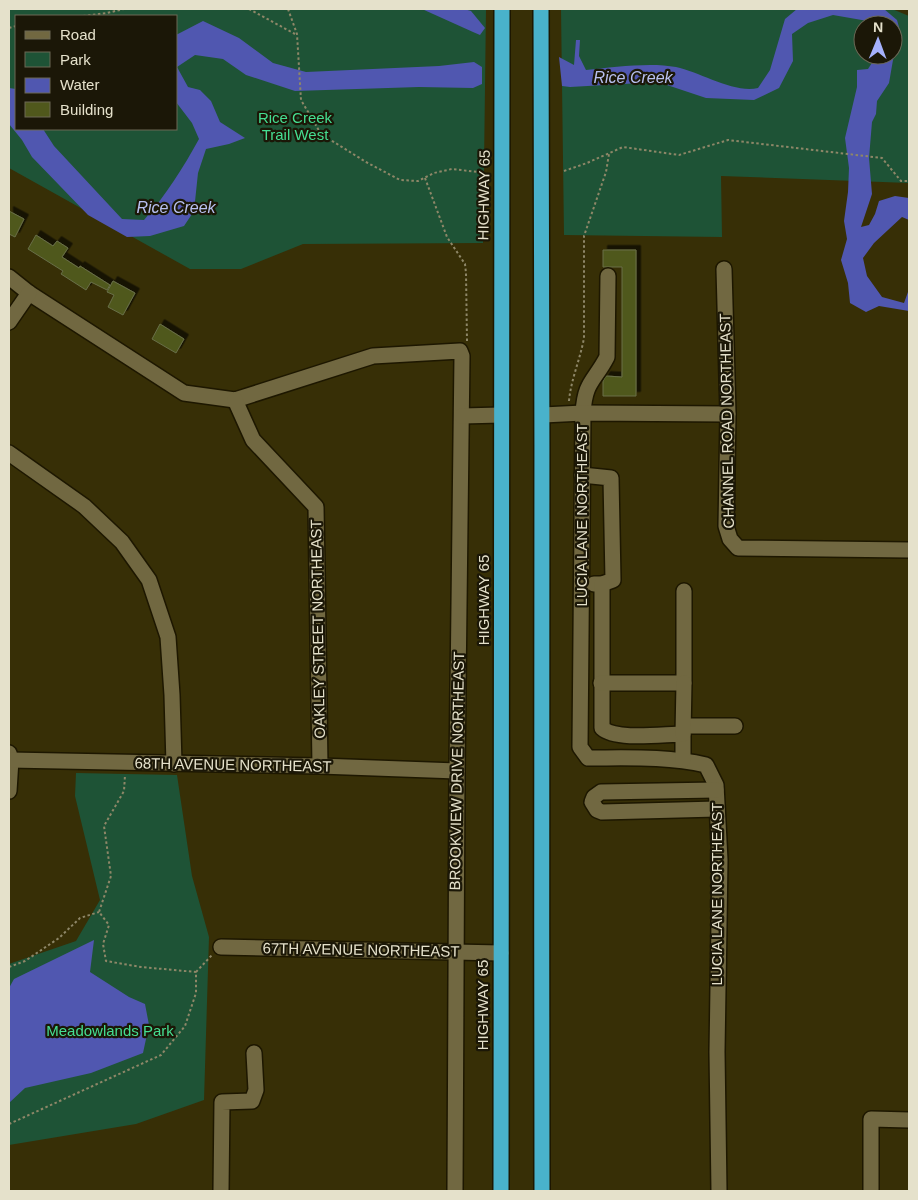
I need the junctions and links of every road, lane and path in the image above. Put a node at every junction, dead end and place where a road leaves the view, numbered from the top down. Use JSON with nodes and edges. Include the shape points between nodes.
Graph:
{"nodes":[{"id":1,"x":124,"y":9,"type":"edge"},
{"id":2,"x":249,"y":9,"type":"edge"},
{"id":3,"x":288,"y":9,"type":"edge"},
{"id":4,"x":502,"y":9,"type":"edge"},
{"id":5,"x":541,"y":9,"type":"edge"},
{"id":6,"x":91,"y":15,"type":"edge"},
{"id":7,"x":297,"y":34,"type":"junction"},
{"id":8,"x":609,"y":154,"type":"junction"},
{"id":9,"x":564,"y":170,"type":"dead end"},
{"id":10,"x":478,"y":172,"type":"dead end"},
{"id":11,"x":425,"y":178,"type":"junction"},
{"id":12,"x":909,"y":181,"type":"edge"},
{"id":13,"x":724,"y":269,"type":"dead end"},
{"id":14,"x":608,"y":276,"type":"dead end"},
{"id":15,"x":9,"y":278,"type":"edge"},
{"id":16,"x":29,"y":293,"type":"junction"},
{"id":17,"x":9,"y":322,"type":"edge"},
{"id":18,"x":460,"y":350,"type":"junction"},
{"id":19,"x":235,"y":400,"type":"junction"},
{"id":20,"x":576,"y":413,"type":"junction"},
{"id":21,"x":728,"y":414,"type":"junction"},
{"id":22,"x":502,"y":415,"type":"junction"},
{"id":23,"x":543,"y":415,"type":"junction"},
{"id":24,"x":462,"y":416,"type":"junction"},
{"id":25,"x":9,"y":454,"type":"edge"},
{"id":26,"x":582,"y":475,"type":"junction"},
{"id":27,"x":909,"y":550,"type":"edge"},
{"id":28,"x":581,"y":584,"type":"junction"},
{"id":29,"x":602,"y":584,"type":"junction"},
{"id":30,"x":684,"y":591,"type":"dead end"},
{"id":31,"x":601,"y":683,"type":"junction"},
{"id":32,"x":684,"y":683,"type":"junction"},
{"id":33,"x":601,"y":708,"type":"junction"},
{"id":34,"x":580,"y":709,"type":"junction"},
{"id":35,"x":735,"y":726,"type":"dead end"},
{"id":36,"x":684,"y":730,"type":"junction"},
{"id":37,"x":9,"y":758,"type":"edge"},
{"id":38,"x":683,"y":760,"type":"junction"},
{"id":39,"x":126,"y":763,"type":"junction"},
{"id":40,"x":174,"y":764,"type":"junction"},
{"id":41,"x":320,"y":766,"type":"junction"},
{"id":42,"x":457,"y":771,"type":"junction"},
{"id":43,"x":716,"y":790,"type":"junction"},
{"id":44,"x":9,"y":791,"type":"edge"},
{"id":45,"x":717,"y":809,"type":"junction"},
{"id":46,"x":99,"y":912,"type":"junction"},
{"id":47,"x":220,"y":947,"type":"joint"},
{"id":48,"x":456,"y":952,"type":"junction"},
{"id":49,"x":501,"y":953,"type":"junction"},
{"id":50,"x":9,"y":967,"type":"edge"},
{"id":51,"x":196,"y":972,"type":"junction"},
{"id":52,"x":254,"y":1053,"type":"dead end"},
{"id":53,"x":909,"y":1120,"type":"edge"},
{"id":54,"x":9,"y":1124,"type":"edge"},
{"id":55,"x":221,"y":1191,"type":"edge"},
{"id":56,"x":455,"y":1191,"type":"edge"},
{"id":57,"x":501,"y":1191,"type":"edge"},
{"id":58,"x":542,"y":1191,"type":"edge"},
{"id":59,"x":719,"y":1191,"type":"edge"},
{"id":60,"x":870,"y":1191,"type":"edge"}],
"edges":[{"from":1,"to":6,"type":"path"},
{"from":2,"to":7,"type":"path"},
{"from":3,"to":7,"type":"path"},
{"from":4,"to":22,"type":"highway","name":"HIGHWAY 65"},
{"from":5,"to":23,"type":"highway"},
{"from":7,"to":11,"type":"path","via":[[301,100],[321,134],[400,180]]},
{"from":8,"to":9,"type":"path"},
{"from":8,"to":12,"type":"path","via":[[623,147],[679,155],[728,140],[882,158],[901,181]]},
{"from":8,"to":20,"type":"path","via":[[584,236],[584,338],[569,399]]},
{"from":10,"to":11,"type":"path","via":[[452,169]]},
{"from":11,"to":18,"type":"path","via":[[446,237],[464,264],[466,273],[467,339]]},
{"from":13,"to":21,"type":"street","name":"CHANNEL ROAD NORTHEAST"},
{"from":14,"to":20,"type":"street","name":"LUCIA LANE NORTHEAST","via":[[608,357],[588,386]]},
{"from":15,"to":16,"type":"street"},
{"from":16,"to":17,"type":"street"},
{"from":16,"to":19,"type":"street","via":[[184,393]]},
{"from":18,"to":19,"type":"street","via":[[373,356]]},
{"from":18,"to":24,"type":"street","name":"BROOKVIEW DRIVE NORTHEAST"},
{"from":19,"to":41,"type":"street","name":"OAKLEY STREET NORTHEAST","via":[[253,440],[316,507]]},
{"from":20,"to":21,"type":"street"},
{"from":20,"to":23,"type":"street"},
{"from":20,"to":26,"type":"street","name":"LUCIA LANE NORTHEAST"},
{"from":21,"to":27,"type":"street","name":"CHANNEL ROAD NORTHEAST","via":[[726,526],[730,539],[738,548]]},
{"from":22,"to":24,"type":"street"},
{"from":22,"to":49,"type":"highway","name":"HIGHWAY 65"},
{"from":23,"to":58,"type":"highway"},
{"from":24,"to":42,"type":"street","name":"BROOKVIEW DRIVE NORTHEAST"},
{"from":25,"to":40,"type":"street","via":[[84,506],[122,542],[149,580],[168,637]]},
{"from":26,"to":28,"type":"street","name":"LUCIA LANE NORTHEAST"},
{"from":26,"to":29,"type":"street","via":[[611,478],[613,580]]},
{"from":28,"to":29,"type":"street"},
{"from":28,"to":34,"type":"street","name":"LUCIA LANE NORTHEAST"},
{"from":29,"to":31,"type":"street"},
{"from":30,"to":32,"type":"street"},
{"from":31,"to":32,"type":"street"},
{"from":31,"to":33,"type":"street"},
{"from":32,"to":36,"type":"street"},
{"from":33,"to":34,"type":"street"},
{"from":33,"to":36,"type":"street","via":[[602,728],[619,736]]},
{"from":34,"to":38,"type":"street","name":"LUCIA LANE NORTHEAST","via":[[580,747],[588,758]]},
{"from":35,"to":36,"type":"street"},
{"from":36,"to":38,"type":"street"},
{"from":37,"to":39,"type":"street","name":"68TH AVENUE NORTHEAST"},
{"from":37,"to":44,"type":"street"},
{"from":38,"to":43,"type":"street","name":"LUCIA LANE NORTHEAST","via":[[706,765]]},
{"from":39,"to":40,"type":"street","name":"68TH AVENUE NORTHEAST"},
{"from":39,"to":46,"type":"path","via":[[124,791],[104,826],[111,876]]},
{"from":40,"to":41,"type":"street","name":"68TH AVENUE NORTHEAST"},
{"from":41,"to":42,"type":"street","name":"68TH AVENUE NORTHEAST"},
{"from":42,"to":48,"type":"street","name":"BROOKVIEW DRIVE NORTHEAST"},
{"from":43,"to":45,"type":"street","name":"LUCIA LANE NORTHEAST"},
{"from":43,"to":45,"type":"street","via":[[601,792],[592,802],[602,812]]},
{"from":45,"to":59,"type":"street","name":"LUCIA LANE NORTHEAST","via":[[720,860]]},
{"from":46,"to":50,"type":"path","via":[[80,918],[59,938],[25,961]]},
{"from":46,"to":51,"type":"path","via":[[109,925],[104,944],[106,961]]},
{"from":47,"to":48,"type":"street","name":"67TH AVENUE NORTHEAST"},
{"from":47,"to":51,"type":"path"},
{"from":48,"to":49,"type":"street","name":"67TH AVENUE NORTHEAST"},
{"from":48,"to":56,"type":"street","name":"BROOKVIEW DRIVE NORTHEAST"},
{"from":49,"to":57,"type":"highway","name":"HIGHWAY 65"},
{"from":51,"to":54,"type":"path","via":[[196,993],[185,1026],[161,1055]]},
{"from":52,"to":55,"type":"street","via":[[256,1090],[252,1101],[222,1102]]},
{"from":53,"to":60,"type":"street","via":[[871,1119]]}]}
